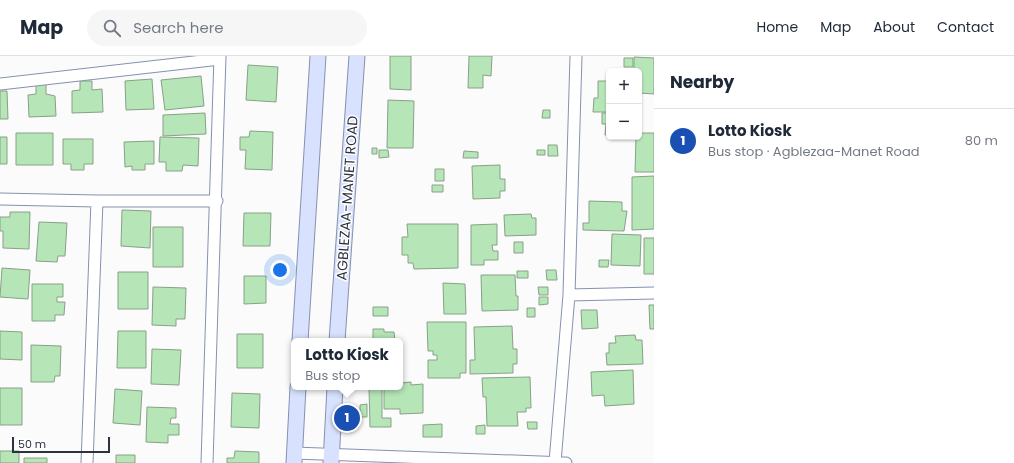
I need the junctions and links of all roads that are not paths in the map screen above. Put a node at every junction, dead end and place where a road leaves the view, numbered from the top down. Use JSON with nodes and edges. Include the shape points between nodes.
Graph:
{"nodes":[{"id":1,"x":318,"y":56,"type":"edge"},
{"id":2,"x":357,"y":56,"type":"edge"},
{"id":3,"x":576,"y":56,"type":"edge"},
{"id":4,"x":220,"y":57,"type":"edge"},
{"id":5,"x":0,"y":84,"type":"edge"},
{"id":6,"x":0,"y":199,"type":"edge"},
{"id":7,"x":217,"y":200,"type":"junction"},
{"id":8,"x":97,"y":201,"type":"junction"},
{"id":9,"x":654,"y":293,"type":"edge"},
{"id":10,"x":569,"y":295,"type":"junction"},
{"id":11,"x":300,"y":338,"type":"edge"},
{"id":12,"x":337,"y":338,"type":"edge"},
{"id":13,"x":298,"y":390,"type":"edge"},
{"id":14,"x":335,"y":390,"type":"edge"},
{"id":15,"x":294,"y":458,"type":"edge"},
{"id":16,"x":331,"y":459,"type":"edge"},
{"id":17,"x":87,"y":463,"type":"edge"},
{"id":18,"x":208,"y":463,"type":"edge"},
{"id":19,"x":561,"y":463,"type":"edge"}],
"edges":[{"from":1,"to":11,"type":"main road"},
{"from":2,"to":12,"type":"main road","name":"AGBLEZAA-MANET ROAD"},
{"from":3,"to":10,"type":"street"},
{"from":4,"to":5,"type":"street"},
{"from":4,"to":7,"type":"street"},
{"from":6,"to":8,"type":"street"},
{"from":7,"to":8,"type":"street"},
{"from":7,"to":18,"type":"street"},
{"from":8,"to":17,"type":"street"},
{"from":9,"to":10,"type":"street"},
{"from":10,"to":19,"type":"street"},
{"from":13,"to":15,"type":"main road"},
{"from":14,"to":16,"type":"main road"},
{"from":15,"to":16,"type":"street"},
{"from":16,"to":19,"type":"street"}]}
